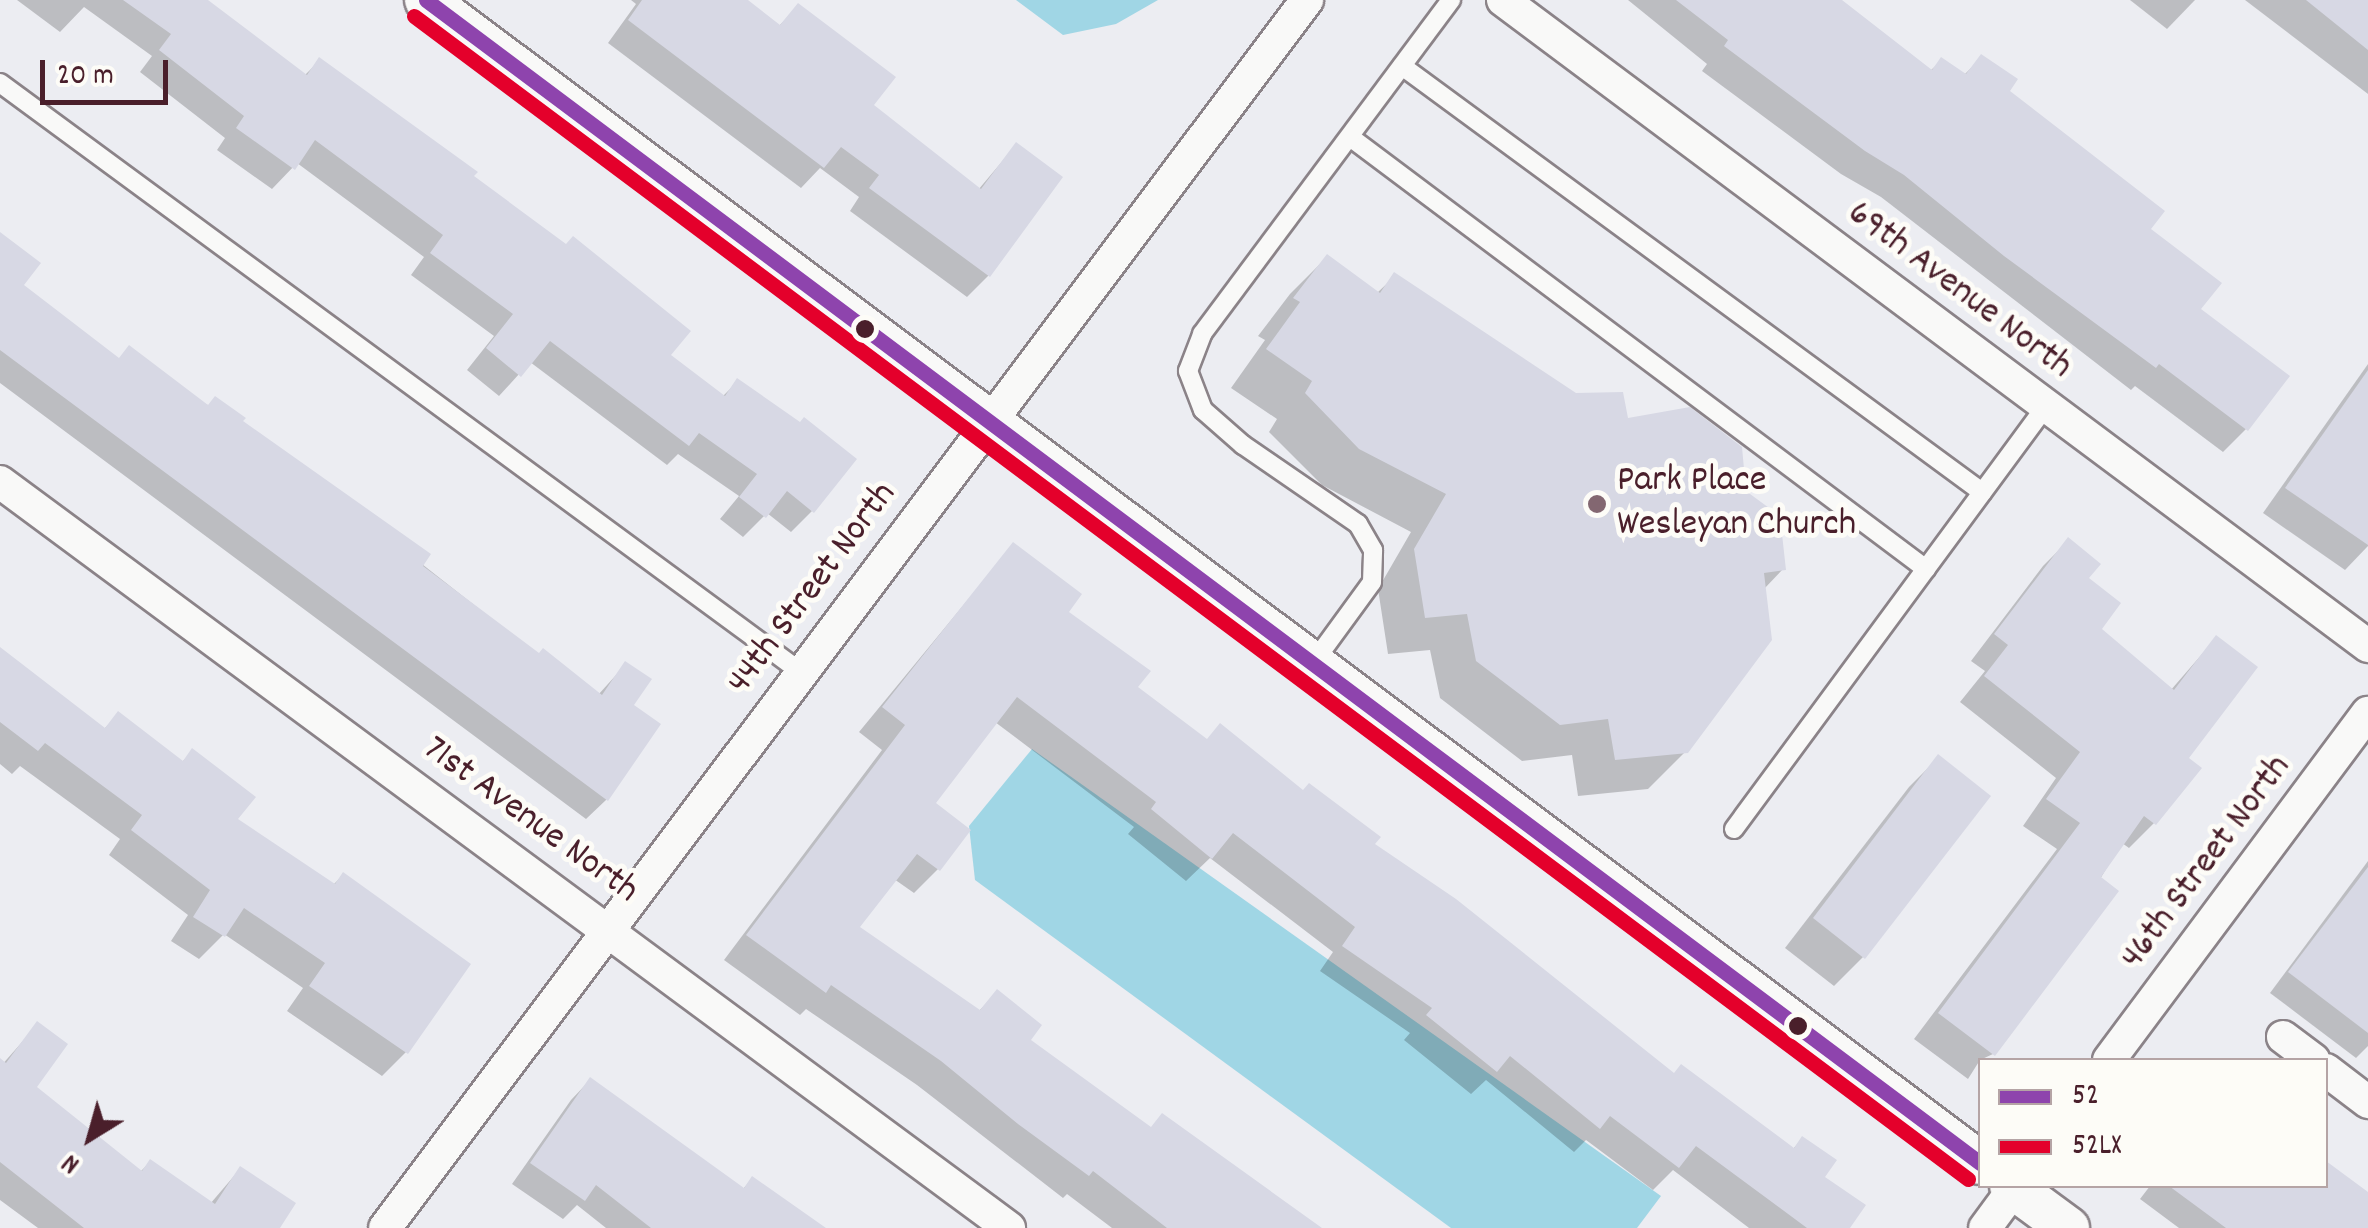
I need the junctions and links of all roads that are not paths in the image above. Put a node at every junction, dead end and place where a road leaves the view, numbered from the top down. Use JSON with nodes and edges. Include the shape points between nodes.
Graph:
{"nodes":[{"id":1,"x":426,"y":0,"type":"edge"},
{"id":2,"x":1307,"y":0,"type":"edge"},
{"id":3,"x":1451,"y":0,"type":"edge"},
{"id":4,"x":1502,"y":0,"type":"edge"},
{"id":5,"x":1402,"y":66,"type":"junction"},
{"id":6,"x":0,"y":83,"type":"edge"},
{"id":7,"x":1350,"y":137,"type":"junction"},
{"id":8,"x":2046,"y":406,"type":"junction"},
{"id":9,"x":989,"y":420,"type":"junction"},
{"id":10,"x":0,"y":482,"type":"edge"},
{"id":11,"x":1982,"y":492,"type":"junction"},
{"id":12,"x":1926,"y":569,"type":"junction"},
{"id":13,"x":2368,"y":646,"type":"edge"},
{"id":14,"x":1313,"y":663,"type":"junction"},
{"id":15,"x":800,"y":672,"type":"junction"},
{"id":16,"x":2368,"y":713,"type":"edge"},
{"id":17,"x":1734,"y":829,"type":"dead end"},
{"id":18,"x":610,"y":929,"type":"junction"},
{"id":19,"x":2283,"y":1038,"type":"dead end"},
{"id":20,"x":2111,"y":1058,"type":"edge"},
{"id":21,"x":2310,"y":1058,"type":"edge"},
{"id":22,"x":2328,"y":1072,"type":"edge"},
{"id":23,"x":2368,"y":1102,"type":"edge"},
{"id":24,"x":1978,"y":1162,"type":"edge"},
{"id":25,"x":2013,"y":1188,"type":"edge"},
{"id":26,"x":2017,"y":1188,"type":"edge"},
{"id":27,"x":385,"y":1228,"type":"edge"},
{"id":28,"x":1009,"y":1228,"type":"edge"},
{"id":29,"x":1985,"y":1228,"type":"edge"},
{"id":30,"x":2068,"y":1228,"type":"edge"}],
"edges":[{"from":1,"to":9,"type":"street"},
{"from":2,"to":9,"type":"street","name":"44th Street North"},
{"from":3,"to":5,"type":"lane"},
{"from":4,"to":8,"type":"street","name":"69th Avenue North"},
{"from":5,"to":7,"type":"lane"},
{"from":5,"to":11,"type":"lane"},
{"from":6,"to":15,"type":"lane"},
{"from":7,"to":12,"type":"lane"},
{"from":7,"to":14,"type":"lane","via":[[1202,334],[1188,371],[1203,410],[1358,524],[1373,550],[1372,582]]},
{"from":8,"to":11,"type":"lane"},
{"from":8,"to":13,"type":"street","name":"69th Avenue North"},
{"from":9,"to":14,"type":"street"},
{"from":9,"to":15,"type":"street","name":"44th Street North"},
{"from":10,"to":18,"type":"street","name":"71st Avenue North"},
{"from":11,"to":12,"type":"lane"},
{"from":12,"to":17,"type":"lane"},
{"from":14,"to":24,"type":"street"},
{"from":15,"to":18,"type":"street","name":"44th Street North"},
{"from":16,"to":20,"type":"street","name":"46th Street North"},
{"from":18,"to":27,"type":"street","name":"44th Street North"},
{"from":18,"to":28,"type":"street","name":"71st Avenue North"},
{"from":19,"to":21,"type":"street"},
{"from":22,"to":23,"type":"street"},
{"from":25,"to":29,"type":"street"},
{"from":26,"to":30,"type":"street"}]}
